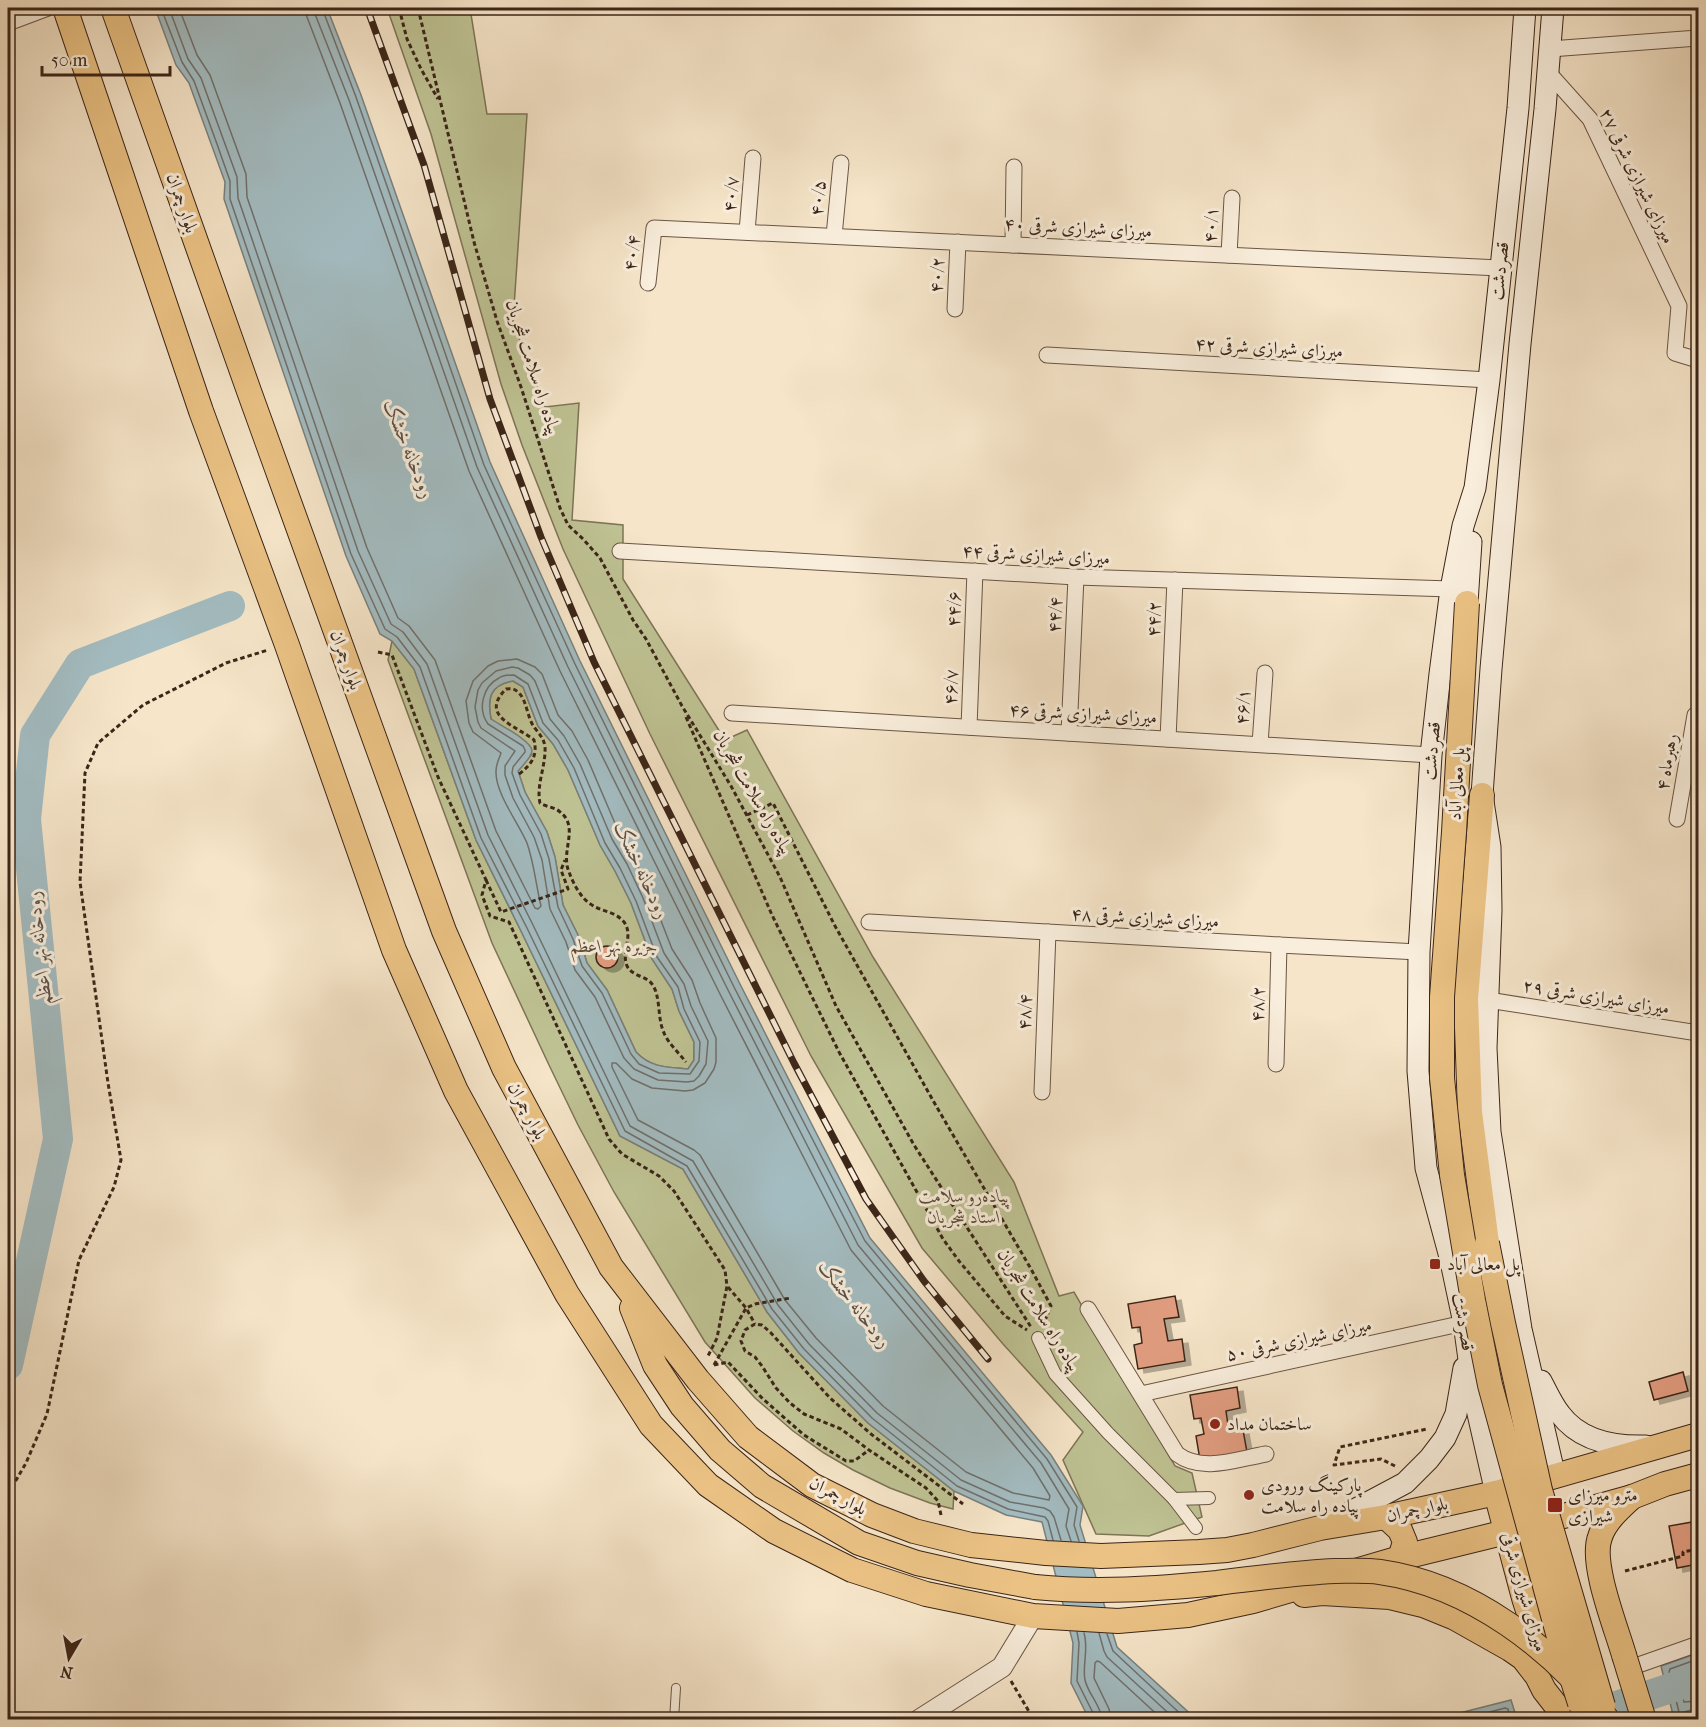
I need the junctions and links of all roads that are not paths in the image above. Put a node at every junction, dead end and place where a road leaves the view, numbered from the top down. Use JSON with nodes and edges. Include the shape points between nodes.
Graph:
{"nodes":[{"id":1,"x":48,"y":8,"type":"edge"},
{"id":2,"x":65,"y":8,"type":"edge"},
{"id":3,"x":113,"y":8,"type":"edge"},
{"id":4,"x":1525,"y":8,"type":"edge"},
{"id":5,"x":1553,"y":8,"type":"edge"},
{"id":6,"x":8,"y":23,"type":"edge"},
{"id":7,"x":1698,"y":38,"type":"edge"},
{"id":8,"x":1550,"y":50,"type":"junction"},
{"id":9,"x":1547,"y":71,"type":"junction"},
{"id":10,"x":753,"y":158,"type":"dead end"},
{"id":11,"x":841,"y":163,"type":"dead end"},
{"id":12,"x":1014,"y":167,"type":"dead end"},
{"id":13,"x":1232,"y":198,"type":"dead end"},
{"id":14,"x":654,"y":228,"type":"joint"},
{"id":15,"x":747,"y":232,"type":"junction"},
{"id":16,"x":834,"y":236,"type":"junction"},
{"id":17,"x":958,"y":242,"type":"junction"},
{"id":18,"x":1013,"y":245,"type":"junction"},
{"id":19,"x":1229,"y":255,"type":"junction"},
{"id":20,"x":1500,"y":268,"type":"junction"},
{"id":21,"x":648,"y":283,"type":"dead end"},
{"id":22,"x":955,"y":309,"type":"dead end"},
{"id":23,"x":1047,"y":355,"type":"dead end"},
{"id":24,"x":1698,"y":360,"type":"edge"},
{"id":25,"x":1489,"y":380,"type":"junction"},
{"id":26,"x":1475,"y":488,"type":"joint"},
{"id":27,"x":620,"y":551,"type":"dead end"},
{"id":28,"x":975,"y":571,"type":"junction"},
{"id":29,"x":1076,"y":577,"type":"junction"},
{"id":30,"x":1176,"y":580,"type":"junction"},
{"id":31,"x":1459,"y":596,"type":"junction"},
{"id":32,"x":972,"y":649,"type":"joint"},
{"id":33,"x":1265,"y":674,"type":"dead end"},
{"id":34,"x":732,"y":713,"type":"dead end"},
{"id":35,"x":1698,"y":715,"type":"edge"},
{"id":36,"x":969,"y":727,"type":"junction"},
{"id":37,"x":1069,"y":733,"type":"junction"},
{"id":38,"x":1168,"y":739,"type":"junction"},
{"id":39,"x":1260,"y":744,"type":"junction"},
{"id":40,"x":1431,"y":755,"type":"junction"},
{"id":41,"x":1482,"y":795,"type":"junction"},
{"id":42,"x":1677,"y":819,"type":"dead end"},
{"id":43,"x":869,"y":922,"type":"dead end"},
{"id":44,"x":1048,"y":932,"type":"junction"},
{"id":45,"x":1279,"y":945,"type":"junction"},
{"id":46,"x":1419,"y":952,"type":"junction"},
{"id":47,"x":1488,"y":1000,"type":"junction"},
{"id":48,"x":1698,"y":1033,"type":"edge"},
{"id":49,"x":1276,"y":1065,"type":"dead end"},
{"id":50,"x":1042,"y":1092,"type":"dead end"},
{"id":51,"x":620,"y":1278,"type":"junction"},
{"id":52,"x":1088,"y":1309,"type":"dead end"},
{"id":53,"x":1464,"y":1323,"type":"junction"},
{"id":54,"x":1038,"y":1338,"type":"road end"},
{"id":55,"x":1468,"y":1347,"type":"junction"},
{"id":56,"x":1530,"y":1362,"type":"junction"},
{"id":57,"x":1141,"y":1394,"type":"junction"},
{"id":58,"x":1543,"y":1428,"type":"junction"},
{"id":59,"x":1698,"y":1435,"type":"edge"},
{"id":60,"x":1657,"y":1446,"type":"junction"},
{"id":61,"x":1266,"y":1454,"type":"dead end"},
{"id":62,"x":1698,"y":1475,"type":"edge"},
{"id":63,"x":1555,"y":1477,"type":"junction"},
{"id":64,"x":1496,"y":1493,"type":"junction"},
{"id":65,"x":1632,"y":1497,"type":"junction"},
{"id":66,"x":1174,"y":1498,"type":"junction"},
{"id":67,"x":1209,"y":1498,"type":"dead end"},
{"id":68,"x":1564,"y":1516,"type":"junction"},
{"id":69,"x":1386,"y":1517,"type":"junction"},
{"id":70,"x":1196,"y":1528,"type":"dead end"},
{"id":71,"x":1320,"y":1528,"type":"junction"},
{"id":72,"x":1506,"y":1532,"type":"junction"},
{"id":73,"x":1400,"y":1558,"type":"junction"},
{"id":74,"x":1601,"y":1578,"type":"junction"},
{"id":75,"x":1524,"y":1598,"type":"junction"},
{"id":76,"x":1253,"y":1601,"type":"junction"},
{"id":77,"x":1033,"y":1616,"type":"junction"},
{"id":78,"x":1698,"y":1644,"type":"edge"},
{"id":79,"x":1626,"y":1662,"type":"junction"},
{"id":80,"x":676,"y":1688,"type":"dead end"},
{"id":81,"x":1564,"y":1705,"type":"edge"},
{"id":82,"x":674,"y":1719,"type":"edge"},
{"id":83,"x":919,"y":1719,"type":"edge"},
{"id":84,"x":1607,"y":1719,"type":"edge"},
{"id":85,"x":1644,"y":1719,"type":"edge"}],
"edges":[{"from":1,"to":6,"type":"street"},
{"from":2,"to":77,"type":"main road","via":[[201,411],[394,950],[456,1091],[567,1294],[651,1425],[708,1485],[774,1531],[852,1570],[926,1594]]},
{"from":3,"to":51,"type":"main road","name":"بلوار چمران","via":[[444,931],[504,1068]]},
{"from":4,"to":20,"type":"main road","name":"قصردشت"},
{"from":5,"to":8,"type":"main road","name":"قصردشت"},
{"from":7,"to":8,"type":"street"},
{"from":8,"to":9,"type":"main road","name":"قصردشت"},
{"from":9,"to":24,"type":"street","name":"۲۷ میرزای شیرازی شرقی","via":[[1590,118],[1679,306],[1675,353]]},
{"from":9,"to":41,"type":"main road","name":"قصردشت"},
{"from":10,"to":15,"type":"street","name":"۴۰/۷"},
{"from":11,"to":16,"type":"street","name":"۴۰/۵"},
{"from":12,"to":18,"type":"street"},
{"from":13,"to":19,"type":"street","name":"۴۰/۱"},
{"from":14,"to":15,"type":"street","name":"۴۰ میرزای شیرازی شرقی"},
{"from":14,"to":21,"type":"street","name":"۴۰/۴"},
{"from":15,"to":16,"type":"street","name":"۴۰ میرزای شیرازی شرقی"},
{"from":16,"to":17,"type":"street","name":"۴۰ میرزای شیرازی شرقی"},
{"from":17,"to":18,"type":"street","name":"۴۰ میرزای شیرازی شرقی"},
{"from":17,"to":22,"type":"street","name":"۴۰/۲"},
{"from":18,"to":19,"type":"street","name":"۴۰ میرزای شیرازی شرقی"},
{"from":19,"to":20,"type":"street","name":"۴۰ میرزای شیرازی شرقی"},
{"from":20,"to":25,"type":"main road","name":"قصردشت"},
{"from":23,"to":25,"type":"street","name":"۴۲ میرزای شیرازی شرقی"},
{"from":25,"to":26,"type":"main road","name":"قصردشت"},
{"from":26,"to":31,"type":"main road","name":"پل معالی آباد"},
{"from":27,"to":28,"type":"street","name":"۴۴ میرزای شیرازی شرقی"},
{"from":28,"to":29,"type":"street","name":"۴۴ میرزای شیرازی شرقی"},
{"from":28,"to":32,"type":"street","name":"۴۴/۶"},
{"from":29,"to":30,"type":"street","name":"۴۴ میرزای شیرازی شرقی"},
{"from":29,"to":37,"type":"street","name":"۴۴/۴"},
{"from":30,"to":31,"type":"street","name":"۴۴ میرزای شیرازی شرقی"},
{"from":30,"to":38,"type":"street","name":"۴۴/۲"},
{"from":31,"to":40,"type":"main road","name":"قصردشت"},
{"from":31,"to":81,"type":"main road","name":"پل معالی آباد","bridge":true,"via":[[1454,832],[1442,997],[1442,1078],[1452,1175],[1473,1300],[1490,1385],[1556,1626]]},
{"from":32,"to":36,"type":"street","name":"۴۶/۷"},
{"from":33,"to":39,"type":"street","name":"۴۶/۱"},
{"from":34,"to":36,"type":"street","name":"۴۶ میرزای شیرازی شرقی"},
{"from":35,"to":42,"type":"street","name":"۴ رهبرماه"},
{"from":36,"to":37,"type":"street","name":"۴۶ میرزای شیرازی شرقی"},
{"from":37,"to":38,"type":"street","name":"۴۶ میرزای شیرازی شرقی"},
{"from":38,"to":39,"type":"street","name":"۴۶ میرزای شیرازی شرقی"},
{"from":39,"to":40,"type":"street","name":"۴۶ میرزای شیرازی شرقی"},
{"from":40,"to":46,"type":"main road","name":"قصردشت"},
{"from":41,"to":47,"type":"main road","name":"قصردشت","via":[[1490,847]]},
{"from":41,"to":84,"type":"main road","name":"پل معالی آباد","bridge":true,"via":[[1466,999],[1470,1112],[1487,1243],[1540,1490]]},
{"from":43,"to":44,"type":"street","name":"۴۸ میرزای شیرازی شرقی"},
{"from":44,"to":45,"type":"street","name":"۴۸ میرزای شیرازی شرقی"},
{"from":44,"to":50,"type":"street","name":"۴۸/۴"},
{"from":45,"to":46,"type":"street","name":"۴۸ میرزای شیرازی شرقی"},
{"from":45,"to":49,"type":"street","name":"۴۸/۲"},
{"from":46,"to":53,"type":"main road","name":"قصردشت","via":[[1418,1071],[1426,1168]]},
{"from":47,"to":48,"type":"street","name":"۲۹ میرزای شیرازی شرقی"},
{"from":47,"to":56,"type":"main road","name":"قصردشت","via":[[1486,1048],[1491,1132],[1521,1329]]},
{"from":51,"to":71,"type":"main road","name":"بلوار چمران","via":[[698,1380],[748,1437],[812,1485],[914,1531],[971,1545],[1101,1556],[1227,1550]]},
{"from":51,"to":84,"type":"main road","name":"پل معالی آباد","bridge":true,"via":[[656,1365],[682,1406],[720,1450],[762,1486],[860,1543],[917,1563],[1065,1590],[1130,1590],[1352,1571],[1416,1579],[1469,1601],[1526,1636],[1587,1693]]},
{"from":52,"to":57,"type":"street"},
{"from":53,"to":55,"type":"main road","name":"قصردشت"},
{"from":53,"to":57,"type":"street","name":"۵۰ میرزای شیرازی شرقی"},
{"from":54,"to":66,"type":"street","name":"پیاده راه سلامت شجریان","via":[[1055,1374]]},
{"from":55,"to":58,"type":"main road","via":[[1479,1369],[1496,1445],[1502,1452],[1524,1447]]},
{"from":55,"to":64,"type":"main road","name":"قصردشت","via":[[1474,1396]]},
{"from":55,"to":71,"type":"main road","via":[[1456,1414],[1429,1459],[1405,1483]]},
{"from":56,"to":58,"type":"main road","name":"قصردشت"},
{"from":56,"to":60,"type":"main road","via":[[1561,1416],[1582,1434],[1619,1446]]},
{"from":57,"to":61,"type":"street","via":[[1177,1454],[1187,1461],[1212,1464]]},
{"from":58,"to":63,"type":"main road","name":"قصردشت"},
{"from":59,"to":60,"type":"main road","name":"بلوار چمران"},
{"from":60,"to":63,"type":"main road","name":"بلوار چمران"},
{"from":62,"to":65,"type":"main road"},
{"from":63,"to":64,"type":"main road","name":"بلوار چمران"},
{"from":63,"to":68,"type":"main road"},
{"from":64,"to":69,"type":"main road","name":"بلوار چمران"},
{"from":64,"to":72,"type":"main road","name":"میرزای شیرازی شرقی"},
{"from":65,"to":68,"type":"main road"},
{"from":65,"to":74,"type":"main road","via":[[1617,1510],[1600,1535]]},
{"from":66,"to":67,"type":"street"},
{"from":66,"to":70,"type":"street","name":"پیاده راه سلامت شجریان"},
{"from":68,"to":72,"type":"main road"},
{"from":69,"to":71,"type":"main road","name":"بلوار چمران"},
{"from":69,"to":73,"type":"main road","via":[[1400,1530],[1405,1542]]},
{"from":72,"to":73,"type":"main road"},
{"from":72,"to":75,"type":"main road","name":"میرزای شیرازی شرقی"},
{"from":73,"to":76,"type":"main road"},
{"from":74,"to":75,"type":"main road","via":[[1569,1570],[1545,1579]]},
{"from":74,"to":79,"type":"main road"},
{"from":75,"to":81,"type":"main road","name":"میرزای شیرازی شرقی"},
{"from":76,"to":77,"type":"main road","via":[[1188,1615],[1118,1621]]},
{"from":76,"to":81,"type":"main road","via":[[1322,1593],[1390,1597],[1423,1605],[1455,1618],[1523,1658]]},
{"from":77,"to":83,"type":"street","via":[[1002,1667]]},
{"from":78,"to":79,"type":"street"},
{"from":79,"to":85,"type":"main road","bridge":true},
{"from":80,"to":82,"type":"lane"}]}
